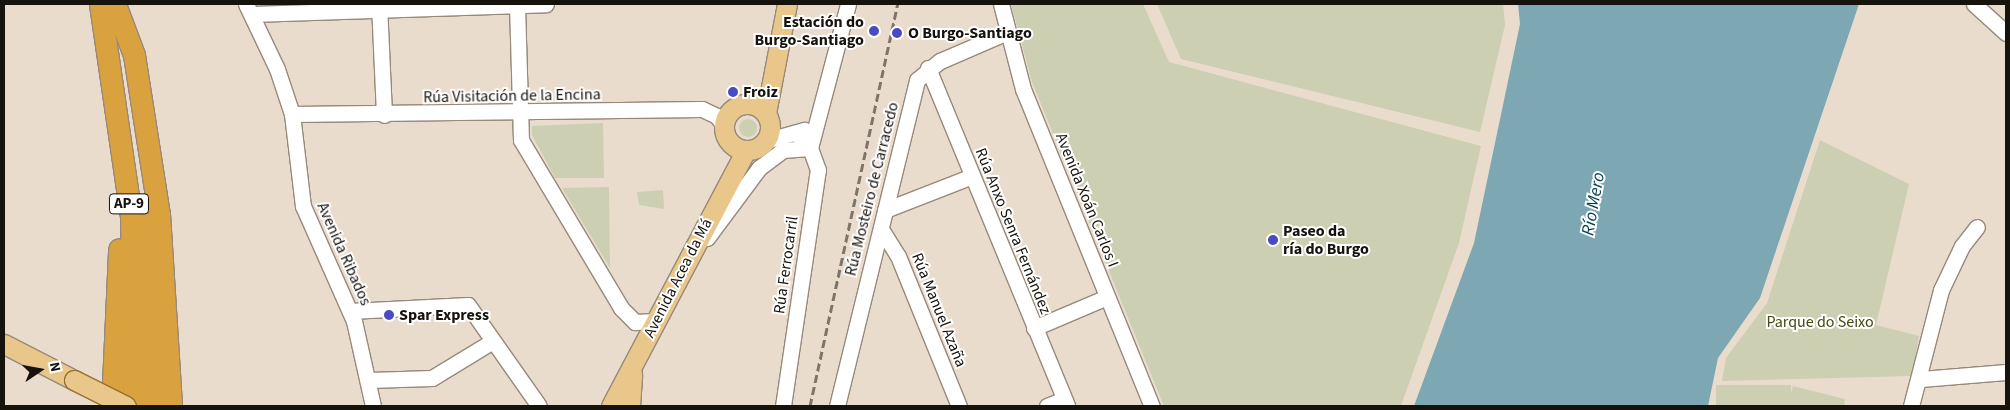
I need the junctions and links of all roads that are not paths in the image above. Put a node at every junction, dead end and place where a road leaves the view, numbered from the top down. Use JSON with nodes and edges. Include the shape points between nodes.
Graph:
{"nodes":[{"id":1,"x":546,"y":4,"type":"edge"},
{"id":2,"x":788,"y":4,"type":"edge"},
{"id":3,"x":848,"y":4,"type":"edge"},
{"id":4,"x":1001,"y":4,"type":"edge"},
{"id":5,"x":1974,"y":4,"type":"edge"},
{"id":6,"x":110,"y":5,"type":"edge"},
{"id":7,"x":517,"y":5,"type":"junction"},
{"id":8,"x":423,"y":7,"type":"edge"},
{"id":9,"x":379,"y":8,"type":"edge"},
{"id":10,"x":249,"y":9,"type":"edge"},
{"id":11,"x":1007,"y":32,"type":"junction"},
{"id":12,"x":2006,"y":33,"type":"edge"},
{"id":13,"x":777,"y":43,"type":"junction"},
{"id":14,"x":928,"y":68,"type":"junction"},
{"id":15,"x":745,"y":104,"type":"junction"},
{"id":16,"x":519,"y":113,"type":"junction"},
{"id":17,"x":292,"y":114,"type":"junction"},
{"id":18,"x":766,"y":114,"type":"junction"},
{"id":19,"x":384,"y":115,"type":"junction"},
{"id":20,"x":816,"y":120,"type":"junction"},
{"id":21,"x":798,"y":135,"type":"junction"},
{"id":22,"x":734,"y":140,"type":"junction"},
{"id":23,"x":765,"y":141,"type":"junction"},
{"id":24,"x":810,"y":148,"type":"junction"},
{"id":25,"x":124,"y":154,"type":"junction"},
{"id":26,"x":972,"y":176,"type":"junction"},
{"id":27,"x":885,"y":210,"type":"junction"},
{"id":28,"x":1977,"y":227,"type":"dead end"},
{"id":29,"x":881,"y":229,"type":"junction"},
{"id":30,"x":686,"y":265,"type":"junction"},
{"id":31,"x":1108,"y":297,"type":"junction"},
{"id":32,"x":350,"y":311,"type":"junction"},
{"id":33,"x":655,"y":321,"type":"junction"},
{"id":34,"x":1034,"y":328,"type":"junction"},
{"id":35,"x":491,"y":342,"type":"junction"},
{"id":36,"x":4,"y":344,"type":"edge"},
{"id":37,"x":632,"y":368,"type":"junction"},
{"id":38,"x":2006,"y":372,"type":"edge"},
{"id":39,"x":1921,"y":379,"type":"junction"},
{"id":40,"x":369,"y":380,"type":"junction"},
{"id":41,"x":1065,"y":403,"type":"edge"},
{"id":42,"x":112,"y":406,"type":"edge"},
{"id":43,"x":126,"y":406,"type":"edge"},
{"id":44,"x":134,"y":406,"type":"edge"},
{"id":45,"x":150,"y":406,"type":"edge"},
{"id":46,"x":171,"y":406,"type":"edge"},
{"id":47,"x":373,"y":406,"type":"edge"},
{"id":48,"x":539,"y":406,"type":"edge"},
{"id":49,"x":611,"y":406,"type":"edge"},
{"id":50,"x":630,"y":406,"type":"edge"},
{"id":51,"x":783,"y":406,"type":"edge"},
{"id":52,"x":837,"y":406,"type":"edge"},
{"id":53,"x":960,"y":406,"type":"edge"},
{"id":54,"x":1047,"y":406,"type":"edge"},
{"id":55,"x":1152,"y":406,"type":"edge"},
{"id":56,"x":1911,"y":406,"type":"edge"}],
"edges":[{"from":1,"to":7,"type":"street"},
{"from":2,"to":13,"type":"main road"},
{"from":3,"to":20,"type":"street","via":[[832,73]]},
{"from":4,"to":11,"type":"street","name":"Avenida Xoán Carlos I"},
{"from":5,"to":12,"type":"street"},
{"from":6,"to":25,"type":"highway","number":"AP-9"},
{"from":6,"to":45,"type":"highway","number":"AP-9","via":[[134,118],[147,230]]},
{"from":6,"to":46,"type":"highway","via":[[134,54],[158,205]]},
{"from":7,"to":8,"type":"street"},
{"from":7,"to":16,"type":"street"},
{"from":8,"to":9,"type":"street"},
{"from":9,"to":10,"type":"street"},
{"from":9,"to":19,"type":"street"},
{"from":10,"to":17,"type":"street","name":"Avenida Ribados","via":[[277,69]]},
{"from":11,"to":14,"type":"street"},
{"from":11,"to":31,"type":"street","name":"Avenida Xoán Carlos I","via":[[1024,89]]},
{"from":13,"to":15,"type":"main road","via":[[755,96]]},
{"from":13,"to":18,"type":"main road"},
{"from":14,"to":26,"type":"street","name":"Rúa Anxo Senra Fernández"},
{"from":14,"to":27,"type":"street","name":"Rúa Mosteiro de Carracedo","via":[[917,80]]},
{"from":15,"to":18,"type":"main road","via":[[756,106]]},
{"from":15,"to":22,"type":"main road","via":[[728,115]]},
{"from":16,"to":19,"type":"street","name":"Rúa Visitación de la Encina"},
{"from":16,"to":22,"type":"street","name":"Rúa Visitación de la Encina","via":[[702,109],[718,116]]},
{"from":16,"to":33,"type":"street","via":[[521,140],[621,308],[635,322]]},
{"from":17,"to":19,"type":"street","name":"Rúa Visitación de la Encina"},
{"from":17,"to":32,"type":"street","name":"Avenida Ribados","via":[[303,206]]},
{"from":18,"to":23,"type":"main road","via":[[770,127]]},
{"from":20,"to":21,"type":"street"},
{"from":20,"to":24,"type":"street"},
{"from":21,"to":23,"type":"street"},
{"from":21,"to":24,"type":"street","name":"Rúa Ferrocarril"},
{"from":22,"to":23,"type":"main road"},
{"from":22,"to":30,"type":"main road","name":"Avenida Acea da Má","via":[[724,188]]},
{"from":24,"to":30,"type":"street","via":[[783,150],[759,168]]},
{"from":24,"to":51,"type":"street","name":"Rúa Ferrocarril","via":[[818,170]]},
{"from":25,"to":42,"type":"highway","via":[[119,188],[119,281]]},
{"from":25,"to":44,"type":"highway","number":"AP-9","via":[[135,308]]},
{"from":26,"to":27,"type":"street"},
{"from":26,"to":34,"type":"street","name":"Rúa Anxo Senra Fernández"},
{"from":27,"to":29,"type":"street","name":"Rúa Mosteiro de Carracedo"},
{"from":28,"to":39,"type":"street","via":[[1962,246],[1941,290]]},
{"from":29,"to":52,"type":"street","name":"Rúa Mosteiro de Carracedo"},
{"from":29,"to":53,"type":"street","name":"Rúa Manuel Azaña","via":[[898,256]]},
{"from":30,"to":33,"type":"main road","name":"Avenida Acea da Má"},
{"from":31,"to":34,"type":"street"},
{"from":31,"to":55,"type":"street","name":"Avenida Xoán Carlos I"},
{"from":32,"to":35,"type":"street","via":[[468,305]]},
{"from":32,"to":40,"type":"street","name":"Avenida Ribados"},
{"from":33,"to":37,"type":"main road","name":"Avenida Acea da Má"},
{"from":34,"to":41,"type":"street","name":"Rúa Anxo Senra Fernández"},
{"from":35,"to":40,"type":"street","via":[[432,378]]},
{"from":35,"to":48,"type":"street"},
{"from":36,"to":43,"type":"main road","bridge":true},
{"from":37,"to":49,"type":"main road","name":"Avenida Acea da Má"},
{"from":37,"to":50,"type":"main road"},
{"from":38,"to":39,"type":"street"},
{"from":39,"to":56,"type":"street"},
{"from":40,"to":47,"type":"street","name":"Avenida Ribados"},
{"from":41,"to":54,"type":"street"}]}
